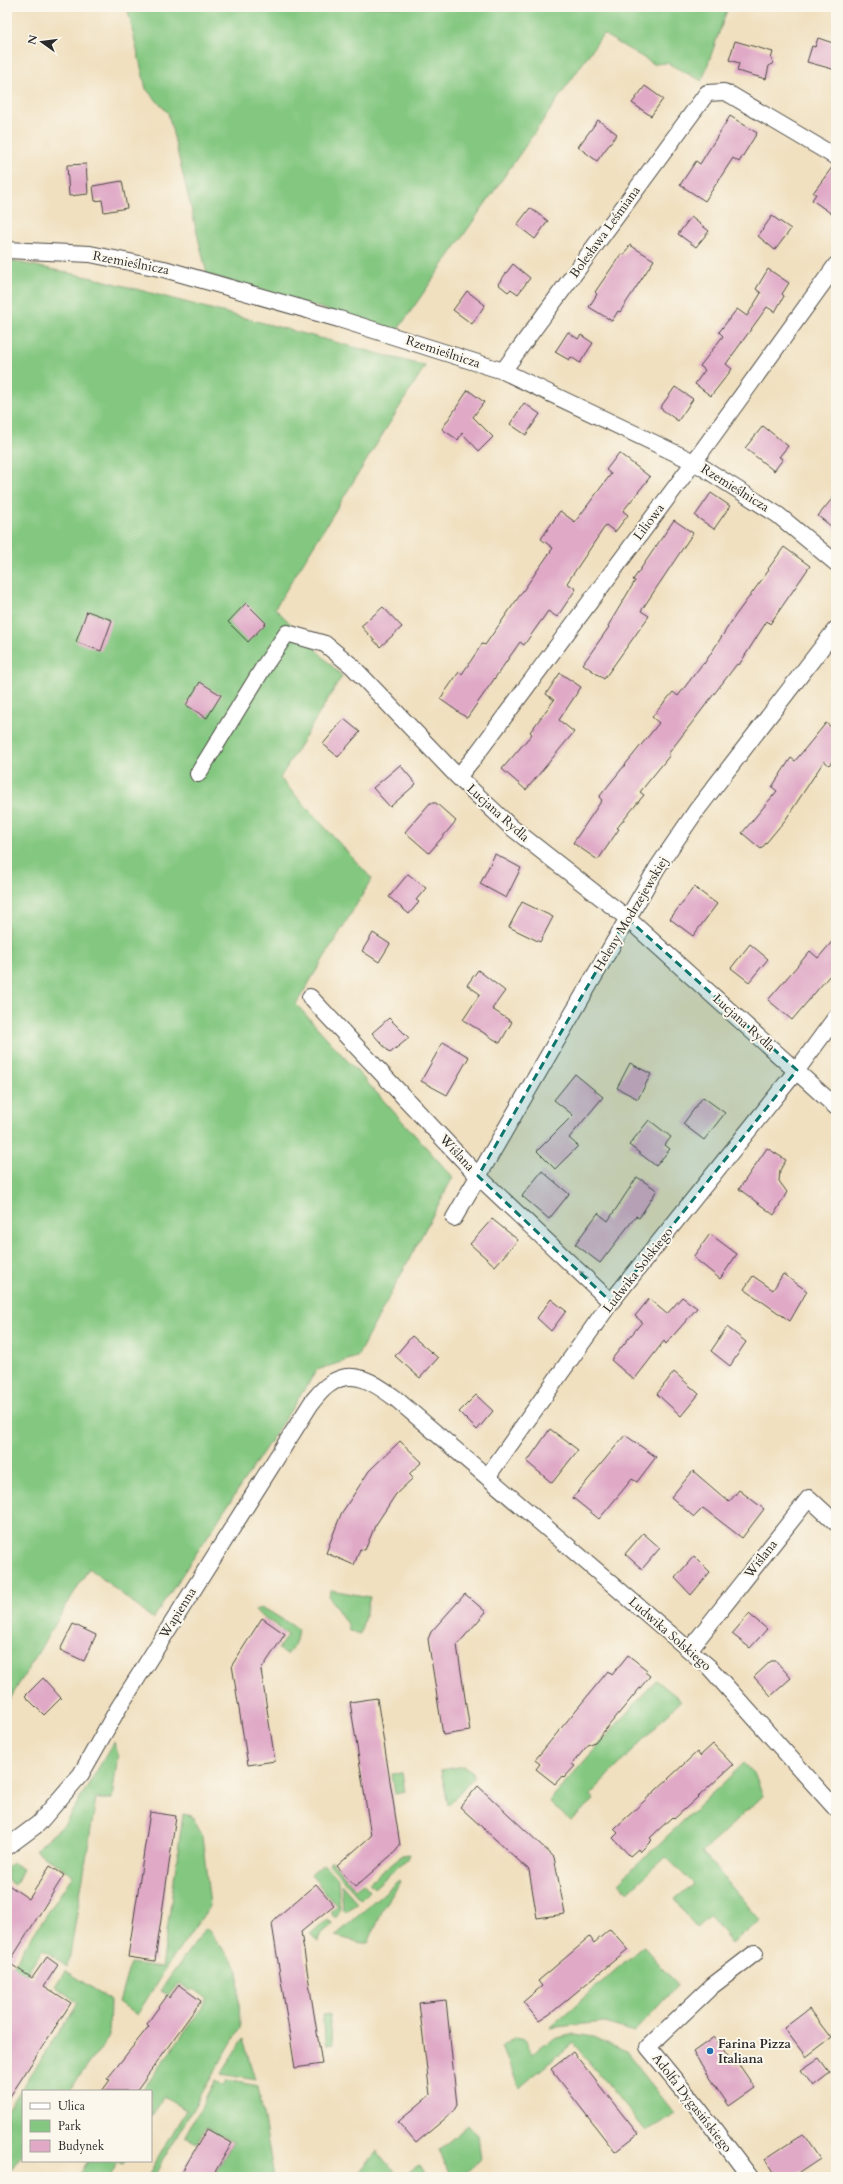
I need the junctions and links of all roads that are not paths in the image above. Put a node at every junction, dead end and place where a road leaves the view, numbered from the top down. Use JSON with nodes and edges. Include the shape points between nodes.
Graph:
{"nodes":[{"id":1,"x":836,"y":157,"type":"edge"},
{"id":2,"x":7,"y":250,"type":"edge"},
{"id":3,"x":836,"y":265,"type":"edge"},
{"id":4,"x":503,"y":371,"type":"junction"},
{"id":5,"x":694,"y":462,"type":"junction"},
{"id":6,"x":836,"y":563,"type":"edge"},
{"id":7,"x":836,"y":629,"type":"edge"},
{"id":8,"x":198,"y":774,"type":"dead end"},
{"id":9,"x":458,"y":777,"type":"junction"},
{"id":10,"x":627,"y":918,"type":"junction"},
{"id":11,"x":310,"y":997,"type":"dead end"},
{"id":12,"x":836,"y":1017,"type":"edge"},
{"id":13,"x":797,"y":1070,"type":"junction"},
{"id":14,"x":836,"y":1107,"type":"edge"},
{"id":15,"x":478,"y":1176,"type":"junction"},
{"id":16,"x":454,"y":1218,"type":"dead end"},
{"id":17,"x":611,"y":1302,"type":"junction"},
{"id":18,"x":345,"y":1378,"type":"joint"},
{"id":19,"x":487,"y":1477,"type":"junction"},
{"id":20,"x":836,"y":1523,"type":"edge"},
{"id":21,"x":689,"y":1650,"type":"junction"},
{"id":22,"x":836,"y":1809,"type":"edge"},
{"id":23,"x":7,"y":1847,"type":"edge"},
{"id":24,"x":755,"y":1953,"type":"dead end"},
{"id":25,"x":750,"y":2177,"type":"edge"}],
"edges":[{"from":1,"to":4,"type":"street","name":"Bolesława Leśmiana","via":[[731,94],[707,93]]},
{"from":2,"to":4,"type":"street","name":"Rzemieślnicza","via":[[90,254],[164,269],[339,319]]},
{"from":3,"to":5,"type":"street","name":"Liliowa"},
{"from":4,"to":5,"type":"street","name":"Rzemieślnicza"},
{"from":5,"to":6,"type":"street","name":"Rzemieślnicza","via":[[778,515]]},
{"from":5,"to":9,"type":"street","name":"Liliowa"},
{"from":7,"to":10,"type":"street","name":"Heleny Modrzejewskiej","via":[[696,811]]},
{"from":8,"to":9,"type":"street","name":"Lucjana Rydla","via":[[265,665],[288,633],[325,644],[346,662]]},
{"from":9,"to":10,"type":"street","name":"Lucjana Rydla","via":[[511,827]]},
{"from":10,"to":13,"type":"street","name":"Lucjana Rydla"},
{"from":10,"to":15,"type":"street","name":"Heleny Modrzejewskiej"},
{"from":11,"to":15,"type":"street","name":"Wiślana"},
{"from":12,"to":13,"type":"street","name":"Ludwika Solskiego"},
{"from":13,"to":14,"type":"street","name":"Lucjana Rydla"},
{"from":13,"to":17,"type":"street","name":"Ludwika Solskiego"},
{"from":15,"to":16,"type":"street","name":"Heleny Modrzejewskiej"},
{"from":17,"to":15,"type":"street","name":"Wiślana","one_way":true},
{"from":17,"to":19,"type":"street","name":"Ludwika Solskiego"},
{"from":18,"to":19,"type":"street","name":"Ludwika Solskiego","via":[[360,1377],[375,1383]]},
{"from":18,"to":23,"type":"street","name":"Wapienna","via":[[330,1384],[312,1402],[119,1707],[81,1774],[38,1824]]},
{"from":19,"to":21,"type":"street","name":"Ludwika Solskiego"},
{"from":20,"to":21,"type":"street","name":"Wiślana","via":[[809,1498]]},
{"from":21,"to":22,"type":"street","name":"Ludwika Solskiego","via":[[709,1667]]},
{"from":24,"to":25,"type":"street","name":"Adolfa Dygasińskiego","via":[[712,1986],[648,2047]]}]}
